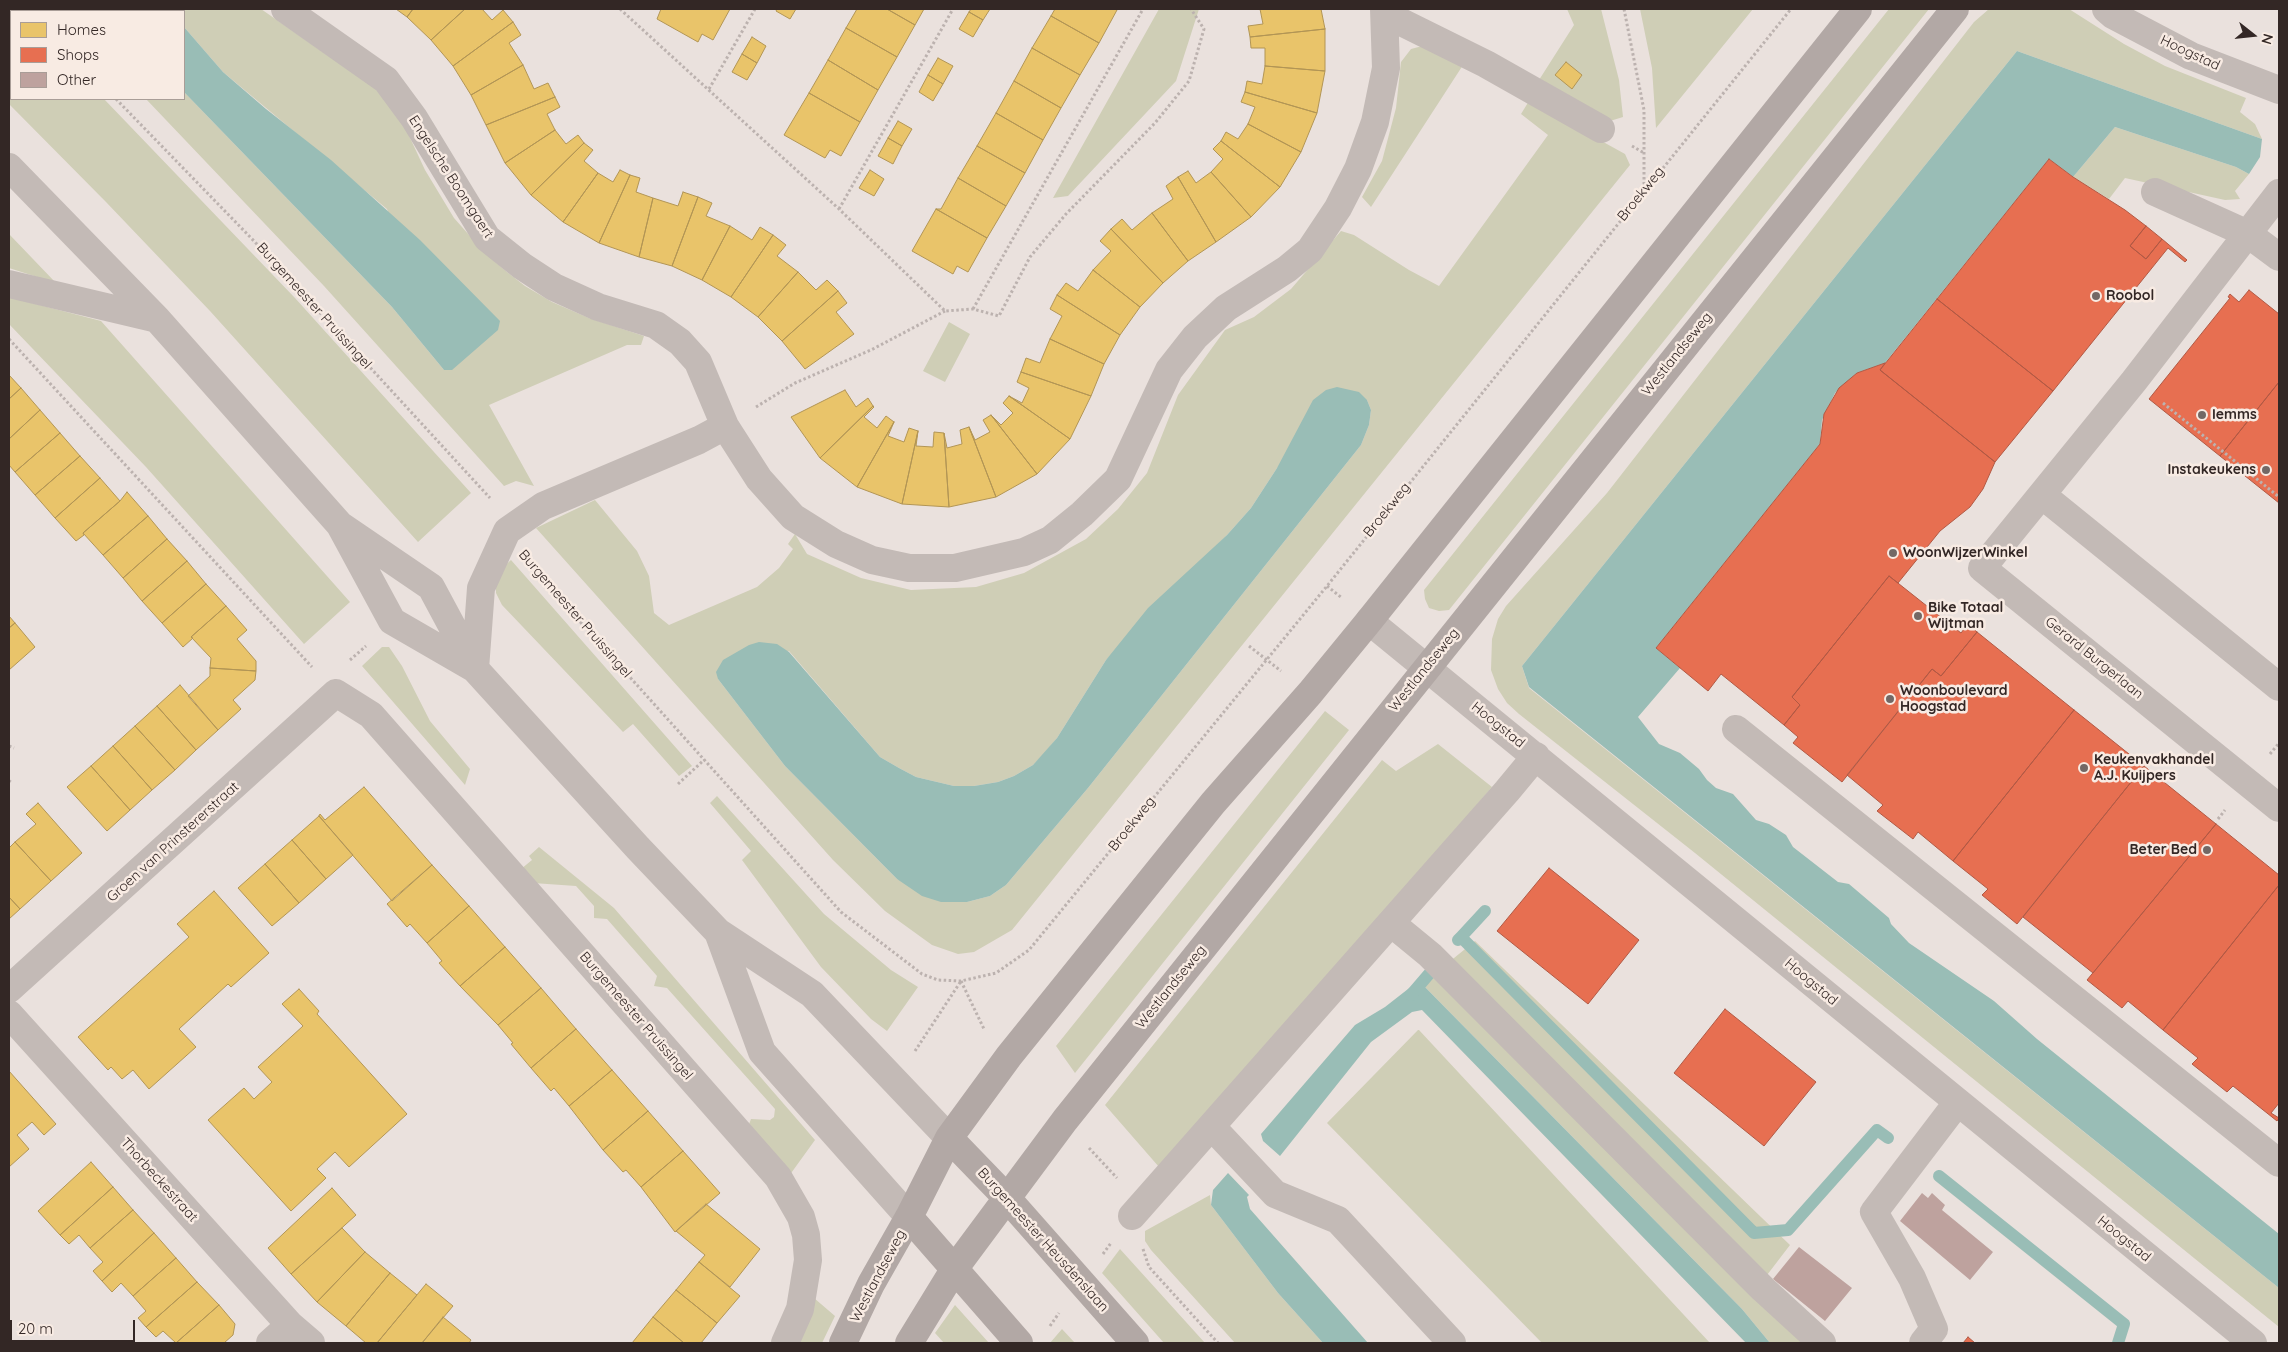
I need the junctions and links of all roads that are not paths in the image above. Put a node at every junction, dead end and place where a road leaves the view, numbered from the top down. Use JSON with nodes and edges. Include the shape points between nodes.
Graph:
{"nodes":[{"id":1,"x":285,"y":9,"type":"edge"},
{"id":2,"x":1858,"y":9,"type":"edge"},
{"id":3,"x":1955,"y":9,"type":"edge"},
{"id":4,"x":2106,"y":9,"type":"edge"},
{"id":5,"x":1384,"y":11,"type":"edge"},
{"id":6,"x":2279,"y":90,"type":"edge"},
{"id":7,"x":1600,"y":129,"type":"dead end"},
{"id":8,"x":9,"y":167,"type":"edge"},
{"id":9,"x":2155,"y":192,"type":"dead end"},
{"id":10,"x":2279,"y":193,"type":"edge"},
{"id":11,"x":2248,"y":234,"type":"junction"},
{"id":12,"x":2279,"y":257,"type":"edge"},
{"id":13,"x":9,"y":284,"type":"edge"},
{"id":14,"x":157,"y":318,"type":"junction"},
{"id":15,"x":725,"y":426,"type":"junction"},
{"id":16,"x":2042,"y":494,"type":"junction"},
{"id":17,"x":340,"y":525,"type":"junction"},
{"id":18,"x":1369,"y":621,"type":"junction"},
{"id":19,"x":1427,"y":666,"type":"junction"},
{"id":20,"x":475,"y":669,"type":"junction"},
{"id":21,"x":2279,"y":687,"type":"edge"},
{"id":22,"x":336,"y":693,"type":"joint"},
{"id":23,"x":1736,"y":729,"type":"dead end"},
{"id":24,"x":1536,"y":756,"type":"junction"},
{"id":25,"x":2279,"y":808,"type":"edge"},
{"id":26,"x":1391,"y":924,"type":"junction"},
{"id":27,"x":718,"y":932,"type":"junction"},
{"id":28,"x":9,"y":989,"type":"edge"},
{"id":29,"x":9,"y":1014,"type":"edge"},
{"id":30,"x":1957,"y":1103,"type":"junction"},
{"id":31,"x":1212,"y":1127,"type":"junction"},
{"id":32,"x":949,"y":1138,"type":"junction"},
{"id":33,"x":2279,"y":1164,"type":"edge"},
{"id":34,"x":1006,"y":1197,"type":"junction"},
{"id":35,"x":1132,"y":1216,"type":"road end"},
{"id":36,"x":909,"y":1217,"type":"junction"},
{"id":37,"x":955,"y":1268,"type":"junction"},
{"id":38,"x":290,"y":1325,"type":"junction"},
{"id":39,"x":270,"y":1343,"type":"edge"},
{"id":40,"x":311,"y":1343,"type":"edge"},
{"id":41,"x":785,"y":1343,"type":"edge"},
{"id":42,"x":843,"y":1343,"type":"edge"},
{"id":43,"x":909,"y":1343,"type":"edge"},
{"id":44,"x":1020,"y":1343,"type":"edge"},
{"id":45,"x":1135,"y":1343,"type":"edge"},
{"id":46,"x":1452,"y":1343,"type":"edge"},
{"id":47,"x":1822,"y":1343,"type":"edge"},
{"id":48,"x":1923,"y":1343,"type":"edge"},
{"id":49,"x":2253,"y":1343,"type":"edge"}],
"edges":[{"from":1,"to":15,"type":"street","name":"Engelsche Boomgaert","via":[[386,80],[414,118],[487,238],[554,287],[598,307],[656,325],[680,342],[698,362]]},
{"from":2,"to":18,"type":"main road","name":"Westlandseweg"},
{"from":3,"to":19,"type":"main road","name":"Westlandseweg"},
{"from":4,"to":6,"type":"street","name":"Hoogstad","via":[[2191,56]]},
{"from":5,"to":7,"type":"street"},
{"from":5,"to":15,"type":"street","name":"Engelsche Boomgaert","via":[[1386,68],[1375,122],[1358,169],[1338,208],[1310,250],[1287,269],[1226,308],[1195,338],[1169,370],[1118,479],[1050,540],[1024,552],[955,568],[909,568],[872,560],[836,544],[793,518],[759,479]]},
{"from":8,"to":14,"type":"street"},
{"from":9,"to":11,"type":"street"},
{"from":10,"to":11,"type":"street","name":"Gerard Burgerlaan"},
{"from":11,"to":12,"type":"street"},
{"from":11,"to":16,"type":"street","name":"Gerard Burgerlaan"},
{"from":13,"to":14,"type":"street"},
{"from":14,"to":17,"type":"street"},
{"from":15,"to":20,"type":"street","via":[[543,506],[507,530],[481,588]]},
{"from":16,"to":21,"type":"street"},
{"from":16,"to":25,"type":"street","name":"Gerard Burgerlaan","via":[[1982,568]]},
{"from":17,"to":20,"type":"street","via":[[430,587]]},
{"from":17,"to":20,"type":"street","via":[[392,621]]},
{"from":18,"to":19,"type":"street","name":"Hoogstad"},
{"from":18,"to":32,"type":"main road","name":"Westlandseweg","via":[[1213,803],[1038,1017]]},
{"from":19,"to":24,"type":"street","name":"Hoogstad"},
{"from":19,"to":34,"type":"main road","name":"Westlandseweg"},
{"from":20,"to":27,"type":"street"},
{"from":22,"to":28,"type":"street","name":"Groen van Prinstererstraat"},
{"from":22,"to":41,"type":"street","name":"Burgemeester Pruissingel","via":[[371,715],[778,1177],[801,1217],[808,1260],[805,1289],[793,1329]]},
{"from":23,"to":33,"type":"street"},
{"from":24,"to":26,"type":"street"},
{"from":24,"to":30,"type":"street","name":"Hoogstad"},
{"from":26,"to":31,"type":"street"},
{"from":26,"to":47,"type":"street","via":[[1430,955],[1763,1289]]},
{"from":27,"to":32,"type":"street","via":[[812,994]]},
{"from":27,"to":36,"type":"street","via":[[762,1052]]},
{"from":29,"to":38,"type":"street","name":"Thorbeckestraat"},
{"from":30,"to":48,"type":"street","via":[[1874,1212],[1912,1278],[1934,1329]]},
{"from":30,"to":49,"type":"street","name":"Hoogstad"},
{"from":31,"to":35,"type":"street"},
{"from":31,"to":46,"type":"street","via":[[1275,1194],[1338,1220]]},
{"from":32,"to":34,"type":"main road","name":"Burgemeester Heusdenslaan"},
{"from":32,"to":36,"type":"main road","name":"Westlandseweg"},
{"from":34,"to":37,"type":"main road","name":"Westlandseweg"},
{"from":34,"to":45,"type":"main road","name":"Burgemeester Heusdenslaan"},
{"from":36,"to":37,"type":"main road"},
{"from":36,"to":42,"type":"main road","name":"Westlandseweg","via":[[871,1284]]},
{"from":37,"to":43,"type":"main road","name":"Westlandseweg"},
{"from":37,"to":44,"type":"main road"},
{"from":38,"to":39,"type":"street"},
{"from":38,"to":40,"type":"street","name":"Thorbeckestraat"}]}
